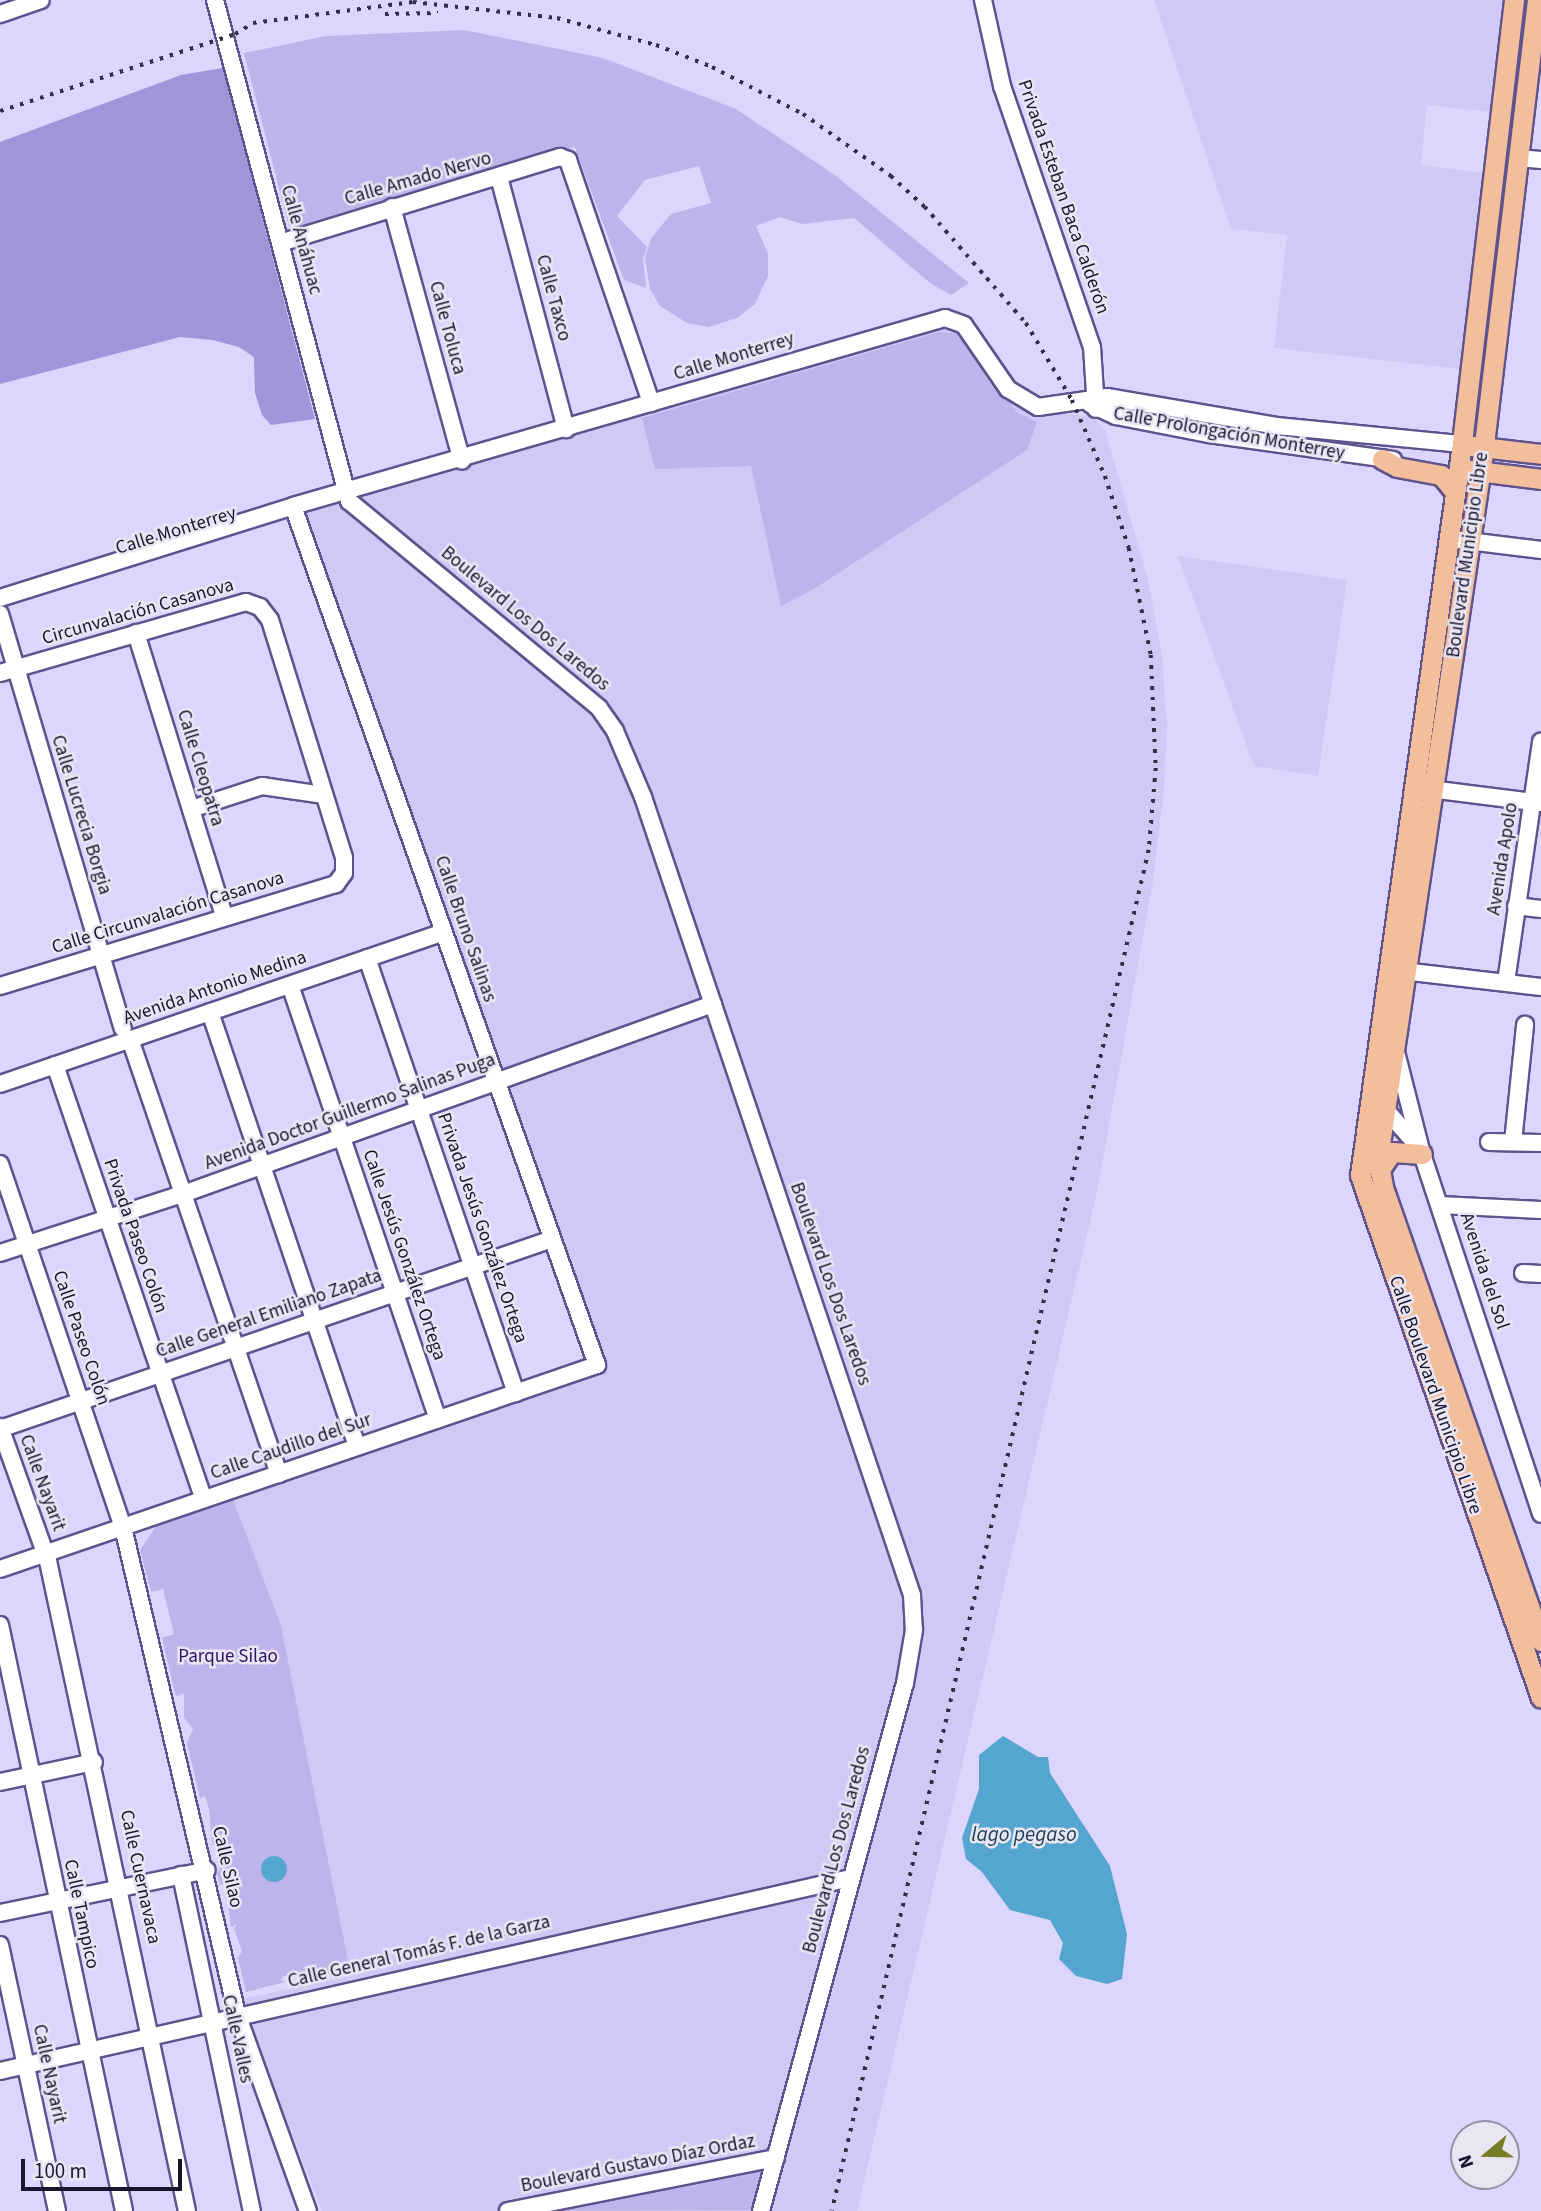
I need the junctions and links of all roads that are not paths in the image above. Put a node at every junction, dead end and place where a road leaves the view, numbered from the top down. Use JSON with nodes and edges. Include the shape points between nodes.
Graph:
{"nodes":[{"id":1,"x":41,"y":0,"type":"edge"},
{"id":2,"x":215,"y":0,"type":"edge"},
{"id":3,"x":983,"y":0,"type":"edge"},
{"id":4,"x":1514,"y":0,"type":"edge"},
{"id":5,"x":1536,"y":0,"type":"edge"},
{"id":6,"x":0,"y":14,"type":"edge"},
{"id":7,"x":1503,"y":95,"type":"junction"},
{"id":8,"x":1525,"y":97,"type":"junction"},
{"id":9,"x":1518,"y":158,"type":"junction"},
{"id":10,"x":1541,"y":160,"type":"edge"},
{"id":11,"x":499,"y":177,"type":"junction"},
{"id":12,"x":393,"y":207,"type":"junction"},
{"id":13,"x":1487,"y":233,"type":"junction"},
{"id":14,"x":1509,"y":236,"type":"junction"},
{"id":15,"x":280,"y":243,"type":"junction"},
{"id":16,"x":1093,"y":402,"type":"junction"},
{"id":17,"x":651,"y":403,"type":"junction"},
{"id":18,"x":566,"y":429,"type":"junction"},
{"id":19,"x":1462,"y":444,"type":"junction"},
{"id":20,"x":1484,"y":447,"type":"junction"},
{"id":21,"x":1541,"y":454,"type":"edge"},
{"id":22,"x":1382,"y":459,"type":"junction"},
{"id":23,"x":462,"y":461,"type":"junction"},
{"id":24,"x":1458,"y":468,"type":"junction"},
{"id":25,"x":1480,"y":471,"type":"junction"},
{"id":26,"x":1541,"y":479,"type":"edge"},
{"id":27,"x":1455,"y":492,"type":"junction"},
{"id":28,"x":352,"y":494,"type":"junction"},
{"id":29,"x":295,"y":511,"type":"junction"},
{"id":30,"x":1448,"y":538,"type":"junction"},
{"id":31,"x":1470,"y":542,"type":"junction"},
{"id":32,"x":1541,"y":550,"type":"edge"},
{"id":33,"x":0,"y":598,"type":"edge"},
{"id":34,"x":1439,"y":604,"type":"junction"},
{"id":35,"x":0,"y":606,"type":"edge"},
{"id":36,"x":1460,"y":608,"type":"junction"},
{"id":37,"x":0,"y":614,"type":"edge"},
{"id":38,"x":136,"y":633,"type":"junction"},
{"id":39,"x":8,"y":671,"type":"edge"},
{"id":40,"x":1541,"y":742,"type":"edge"},
{"id":41,"x":1413,"y":786,"type":"junction"},
{"id":42,"x":1433,"y":790,"type":"junction"},
{"id":43,"x":324,"y":795,"type":"junction"},
{"id":44,"x":1537,"y":803,"type":"edge"},
{"id":45,"x":191,"y":809,"type":"junction"},
{"id":46,"x":344,"y":873,"type":"joint"},
{"id":47,"x":1516,"y":906,"type":"junction"},
{"id":48,"x":1541,"y":909,"type":"edge"},
{"id":49,"x":224,"y":916,"type":"junction"},
{"id":50,"x":444,"y":932,"type":"junction"},
{"id":51,"x":102,"y":956,"type":"junction"},
{"id":52,"x":367,"y":958,"type":"junction"},
{"id":53,"x":1396,"y":970,"type":"junction"},
{"id":54,"x":1506,"y":982,"type":"junction"},
{"id":55,"x":290,"y":985,"type":"junction"},
{"id":56,"x":0,"y":986,"type":"edge"},
{"id":57,"x":1541,"y":987,"type":"edge"},
{"id":58,"x":713,"y":1004,"type":"junction"},
{"id":59,"x":210,"y":1012,"type":"junction"},
{"id":60,"x":1525,"y":1026,"type":"dead end"},
{"id":61,"x":127,"y":1034,"type":"junction"},
{"id":62,"x":1396,"y":1039,"type":"junction"},
{"id":63,"x":55,"y":1065,"type":"junction"},
{"id":64,"x":496,"y":1082,"type":"junction"},
{"id":65,"x":0,"y":1084,"type":"edge"},
{"id":66,"x":1369,"y":1087,"type":"junction"},
{"id":67,"x":1386,"y":1109,"type":"junction"},
{"id":68,"x":419,"y":1110,"type":"junction"},
{"id":69,"x":342,"y":1138,"type":"junction"},
{"id":70,"x":1489,"y":1142,"type":"dead end"},
{"id":71,"x":1513,"y":1142,"type":"junction"},
{"id":72,"x":1541,"y":1143,"type":"edge"},
{"id":73,"x":1422,"y":1154,"type":"junction"},
{"id":74,"x":0,"y":1164,"type":"edge"},
{"id":75,"x":262,"y":1166,"type":"junction"},
{"id":76,"x":1379,"y":1172,"type":"junction"},
{"id":77,"x":183,"y":1194,"type":"junction"},
{"id":78,"x":1440,"y":1205,"type":"junction"},
{"id":79,"x":1541,"y":1210,"type":"edge"},
{"id":80,"x":106,"y":1218,"type":"junction"},
{"id":81,"x":552,"y":1239,"type":"junction"},
{"id":82,"x":26,"y":1245,"type":"junction"},
{"id":83,"x":0,"y":1253,"type":"edge"},
{"id":84,"x":472,"y":1266,"type":"junction"},
{"id":85,"x":1523,"y":1273,"type":"dead end"},
{"id":86,"x":1541,"y":1273,"type":"edge"},
{"id":87,"x":395,"y":1293,"type":"junction"},
{"id":88,"x":315,"y":1321,"type":"junction"},
{"id":89,"x":236,"y":1348,"type":"junction"},
{"id":90,"x":597,"y":1365,"type":"joint"},
{"id":91,"x":160,"y":1374,"type":"junction"},
{"id":92,"x":516,"y":1393,"type":"junction"},
{"id":93,"x":81,"y":1401,"type":"junction"},
{"id":94,"x":438,"y":1419,"type":"junction"},
{"id":95,"x":0,"y":1428,"type":"edge"},
{"id":96,"x":357,"y":1447,"type":"junction"},
{"id":97,"x":279,"y":1474,"type":"junction"},
{"id":98,"x":204,"y":1499,"type":"junction"},
{"id":99,"x":1541,"y":1514,"type":"edge"},
{"id":100,"x":123,"y":1527,"type":"junction"},
{"id":101,"x":45,"y":1554,"type":"junction"},
{"id":102,"x":0,"y":1569,"type":"edge"},
{"id":103,"x":0,"y":1625,"type":"edge"},
{"id":104,"x":1541,"y":1641,"type":"edge"},
{"id":105,"x":1541,"y":1698,"type":"edge"},
{"id":106,"x":94,"y":1762,"type":"junction"},
{"id":107,"x":31,"y":1775,"type":"junction"},
{"id":108,"x":0,"y":1782,"type":"edge"},
{"id":109,"x":207,"y":1870,"type":"junction"},
{"id":110,"x":181,"y":1875,"type":"junction"},
{"id":111,"x":850,"y":1878,"type":"junction"},
{"id":112,"x":121,"y":1888,"type":"junction"},
{"id":113,"x":57,"y":1901,"type":"junction"},
{"id":114,"x":0,"y":1913,"type":"edge"},
{"id":115,"x":0,"y":1945,"type":"edge"},
{"id":116,"x":237,"y":2014,"type":"junction"},
{"id":117,"x":213,"y":2025,"type":"junction"},
{"id":118,"x":152,"y":2038,"type":"junction"},
{"id":119,"x":89,"y":2052,"type":"junction"},
{"id":120,"x":26,"y":2065,"type":"junction"},
{"id":121,"x":0,"y":2071,"type":"edge"},
{"id":122,"x":776,"y":2158,"type":"junction"},
{"id":123,"x":57,"y":2211,"type":"edge"},
{"id":124,"x":124,"y":2211,"type":"edge"},
{"id":125,"x":187,"y":2211,"type":"edge"},
{"id":126,"x":252,"y":2211,"type":"edge"},
{"id":127,"x":308,"y":2211,"type":"edge"},
{"id":128,"x":508,"y":2211,"type":"edge"},
{"id":129,"x":761,"y":2211,"type":"edge"}],
"edges":[{"from":1,"to":6,"type":"street"},
{"from":2,"to":15,"type":"street","name":"Calle Anáhuac"},
{"from":3,"to":16,"type":"street","name":"Privada Esteban Baca Calderón","via":[[1002,86],[1092,347]]},
{"from":4,"to":7,"type":"main road","name":"Boulevard Municipio Libre"},
{"from":5,"to":8,"type":"main road","name":"Boulevard Municipio Libre"},
{"from":7,"to":8,"type":"main road"},
{"from":7,"to":13,"type":"main road","name":"Boulevard Municipio Libre"},
{"from":8,"to":9,"type":"main road","name":"Boulevard Municipio Libre"},
{"from":9,"to":10,"type":"street"},
{"from":9,"to":14,"type":"main road","name":"Boulevard Municipio Libre"},
{"from":11,"to":12,"type":"street","name":"Calle Amado Nervo"},
{"from":11,"to":17,"type":"street","name":"Calle Amado Nervo","via":[[560,158],[568,160]]},
{"from":11,"to":18,"type":"street","name":"Calle Taxco"},
{"from":12,"to":15,"type":"street","name":"Calle Amado Nervo"},
{"from":12,"to":23,"type":"street","name":"Calle Toluca"},
{"from":13,"to":14,"type":"main road"},
{"from":13,"to":19,"type":"main road","name":"Boulevard Municipio Libre"},
{"from":14,"to":20,"type":"main road","name":"Boulevard Municipio Libre"},
{"from":15,"to":28,"type":"street","name":"Calle Anáhuac"},
{"from":16,"to":17,"type":"street","name":"Calle Monterrey","via":[[1038,407],[1019,399],[964,326],[945,318]]},
{"from":16,"to":19,"type":"street","name":"Calle Prolongación Monterrey"},
{"from":16,"to":22,"type":"street","name":"Calle Prolongación Monterrey","via":[[1233,438]]},
{"from":17,"to":18,"type":"street","name":"Calle Monterrey"},
{"from":18,"to":23,"type":"street","name":"Calle Monterrey"},
{"from":19,"to":20,"type":"main road","name":"Calle Prolongación Monterrey"},
{"from":19,"to":24,"type":"main road","name":"Boulevard Municipio Libre"},
{"from":20,"to":21,"type":"main road","name":"Calle Prolongación Monterrey"},
{"from":20,"to":25,"type":"main road","name":"Boulevard Municipio Libre"},
{"from":22,"to":24,"type":"street","name":"Calle Prolongación Monterrey"},
{"from":22,"to":27,"type":"main road","via":[[1396,467],[1441,475]]},
{"from":23,"to":28,"type":"street","name":"Calle Monterrey"},
{"from":24,"to":25,"type":"main road","name":"Calle Prolongación Monterrey"},
{"from":24,"to":27,"type":"main road","name":"Boulevard Municipio Libre"},
{"from":25,"to":26,"type":"main road","name":"Calle Prolongación Monterrey"},
{"from":25,"to":31,"type":"main road","name":"Boulevard Municipio Libre"},
{"from":27,"to":30,"type":"main road","name":"Boulevard Municipio Libre"},
{"from":28,"to":29,"type":"street","name":"Calle Monterrey"},
{"from":28,"to":58,"type":"street","name":"Boulevard Los Dos Laredos","via":[[608,718],[634,774]]},
{"from":29,"to":33,"type":"street","name":"Calle Monterrey"},
{"from":29,"to":35,"type":"street","name":"Calle Monterrey"},
{"from":29,"to":50,"type":"street","name":"Calle Bruno Salinas"},
{"from":30,"to":31,"type":"street"},
{"from":30,"to":34,"type":"main road","name":"Boulevard Municipio Libre"},
{"from":31,"to":32,"type":"street"},
{"from":31,"to":36,"type":"main road","name":"Boulevard Municipio Libre"},
{"from":34,"to":36,"type":"main road"},
{"from":34,"to":41,"type":"main road","name":"Boulevard Municipio Libre"},
{"from":36,"to":42,"type":"main road","name":"Boulevard Municipio Libre"},
{"from":37,"to":39,"type":"street","name":"Calle Lucrecia Borgia"},
{"from":38,"to":39,"type":"street","name":"Circunvalación Casanova"},
{"from":38,"to":43,"type":"street","name":"Circunvalación Casanova","via":[[246,602],[260,607],[270,620]]},
{"from":38,"to":45,"type":"street","name":"Calle Cleopatra"},
{"from":39,"to":51,"type":"street","name":"Calle Lucrecia Borgia"},
{"from":40,"to":44,"type":"street","name":"Avenida Apolo"},
{"from":41,"to":42,"type":"street"},
{"from":41,"to":53,"type":"main road","name":"Boulevard Municipio Libre"},
{"from":42,"to":44,"type":"street"},
{"from":42,"to":53,"type":"main road","name":"Boulevard Municipio Libre"},
{"from":43,"to":45,"type":"street","via":[[262,786]]},
{"from":43,"to":46,"type":"street","name":"Circunvalación Casanova"},
{"from":44,"to":47,"type":"street","name":"Avenida Apolo"},
{"from":45,"to":49,"type":"street","name":"Calle Cleopatra"},
{"from":46,"to":49,"type":"street","name":"Calle Circunvalación Casanova","via":[[336,884]]},
{"from":47,"to":48,"type":"street"},
{"from":47,"to":54,"type":"street","name":"Avenida Apolo"},
{"from":49,"to":51,"type":"street","name":"Calle Circunvalación Casanova"},
{"from":50,"to":52,"type":"street","name":"Avenida Antonio Medina"},
{"from":50,"to":64,"type":"street","name":"Calle Bruno Salinas"},
{"from":51,"to":56,"type":"street","name":"Calle Circunvalación Casanova"},
{"from":51,"to":61,"type":"street","name":"Calle Lucrecia Borgia"},
{"from":52,"to":55,"type":"street","name":"Avenida Antonio Medina"},
{"from":52,"to":68,"type":"street","name":"Privada Jesús González Ortega"},
{"from":53,"to":54,"type":"street"},
{"from":53,"to":62,"type":"main road","name":"Boulevard Municipio Libre"},
{"from":53,"to":66,"type":"main road","name":"Boulevard Municipio Libre"},
{"from":54,"to":57,"type":"street"},
{"from":55,"to":59,"type":"street","name":"Avenida Antonio Medina"},
{"from":55,"to":69,"type":"street","name":"Calle Jesús González Ortega"},
{"from":58,"to":64,"type":"street","name":"Avenida Doctor Guillermo Salinas Puga"},
{"from":58,"to":111,"type":"street","name":"Boulevard Los Dos Laredos","via":[[912,1595],[910,1664]]},
{"from":59,"to":61,"type":"street","name":"Avenida Antonio Medina"},
{"from":59,"to":75,"type":"street"},
{"from":60,"to":71,"type":"street"},
{"from":61,"to":63,"type":"street","name":"Avenida Antonio Medina"},
{"from":61,"to":77,"type":"street","name":"Calle Lucrecia Borgia"},
{"from":62,"to":67,"type":"main road","name":"Boulevard Municipio Libre"},
{"from":62,"to":73,"type":"street","name":"Avenida del Sol","via":[[1401,1082]]},
{"from":63,"to":65,"type":"street","name":"Avenida Antonio Medina"},
{"from":63,"to":80,"type":"street","name":"Privada Paseo Colón"},
{"from":64,"to":68,"type":"street","name":"Avenida Doctor Guillermo Salinas Puga"},
{"from":64,"to":81,"type":"street","name":"Calle Bruno Salinas"},
{"from":66,"to":67,"type":"street"},
{"from":66,"to":105,"type":"main road","name":"Calle Boulevard Municipio Libre","via":[[1361,1149],[1365,1195]]},
{"from":67,"to":73,"type":"street"},
{"from":67,"to":76,"type":"main road","name":"Calle Boulevard Municipio Libre"},
{"from":68,"to":69,"type":"street","name":"Avenida Doctor Guillermo Salinas Puga"},
{"from":68,"to":84,"type":"street","name":"Privada Jesús González Ortega"},
{"from":69,"to":75,"type":"street","name":"Avenida Doctor Guillermo Salinas Puga"},
{"from":69,"to":87,"type":"street","name":"Calle Jesús González Ortega"},
{"from":70,"to":71,"type":"street"},
{"from":71,"to":72,"type":"street"},
{"from":73,"to":76,"type":"main road","via":[[1392,1152]]},
{"from":73,"to":78,"type":"street","name":"Avenida del Sol"},
{"from":74,"to":82,"type":"street","name":"Calle Paseo Colón"},
{"from":75,"to":77,"type":"street","name":"Avenida Doctor Guillermo Salinas Puga"},
{"from":75,"to":88,"type":"street"},
{"from":76,"to":104,"type":"main road","name":"Calle Boulevard Municipio Libre"},
{"from":77,"to":80,"type":"street","name":"Avenida Doctor Guillermo Salinas Puga"},
{"from":77,"to":89,"type":"street","name":"Calle Lucrecia Borgia"},
{"from":78,"to":79,"type":"street"},
{"from":78,"to":99,"type":"street","name":"Avenida del Sol"},
{"from":80,"to":82,"type":"street","name":"Avenida Doctor Guillermo Salinas Puga"},
{"from":80,"to":91,"type":"street","name":"Privada Paseo Colón"},
{"from":81,"to":84,"type":"street","name":"Calle General Emiliano Zapata"},
{"from":81,"to":90,"type":"street","name":"Calle Bruno Salinas"},
{"from":82,"to":83,"type":"street","name":"Avenida Doctor Guillermo Salinas Puga"},
{"from":82,"to":93,"type":"street","name":"Calle Paseo Colón"},
{"from":84,"to":87,"type":"street","name":"Calle General Emiliano Zapata"},
{"from":84,"to":92,"type":"street","name":"Privada Jesús González Ortega"},
{"from":85,"to":86,"type":"street"},
{"from":87,"to":88,"type":"street","name":"Calle General Emiliano Zapata"},
{"from":87,"to":94,"type":"street","name":"Calle Jesús González Ortega"},
{"from":88,"to":89,"type":"street","name":"Calle General Emiliano Zapata"},
{"from":88,"to":96,"type":"street"},
{"from":89,"to":91,"type":"street","name":"Calle General Emiliano Zapata"},
{"from":89,"to":97,"type":"street","name":"Calle Lucrecia Borgia"},
{"from":90,"to":92,"type":"street","name":"Calle Caudillo del Sur"},
{"from":91,"to":93,"type":"street","name":"Calle General Emiliano Zapata"},
{"from":91,"to":98,"type":"street","name":"Privada Paseo Colón"},
{"from":92,"to":94,"type":"street","name":"Calle Caudillo del Sur"},
{"from":93,"to":95,"type":"street","name":"Calle General Emiliano Zapata"},
{"from":93,"to":100,"type":"street","name":"Calle Paseo Colón"},
{"from":94,"to":96,"type":"street","name":"Calle Caudillo del Sur"},
{"from":95,"to":101,"type":"street","name":"Calle Nayarit"},
{"from":96,"to":97,"type":"street","name":"Calle Caudillo del Sur"},
{"from":97,"to":98,"type":"street","name":"Calle Caudillo del Sur"},
{"from":98,"to":100,"type":"street","name":"Calle Caudillo del Sur"},
{"from":100,"to":101,"type":"street","name":"Calle Caudillo del Sur"},
{"from":100,"to":109,"type":"street","name":"Calle Silao"},
{"from":101,"to":102,"type":"street","name":"Calle Caudillo del Sur"},
{"from":101,"to":106,"type":"street","name":"Calle Cuernavaca"},
{"from":103,"to":107,"type":"street","name":"Calle Tampico"},
{"from":106,"to":107,"type":"street"},
{"from":106,"to":112,"type":"street","name":"Calle Cuernavaca"},
{"from":107,"to":108,"type":"street"},
{"from":107,"to":113,"type":"street","name":"Calle Tampico"},
{"from":109,"to":110,"type":"street"},
{"from":109,"to":116,"type":"street","name":"Calle Silao"},
{"from":110,"to":112,"type":"street"},
{"from":110,"to":117,"type":"street","name":"Calle Valles"},
{"from":111,"to":116,"type":"street","name":"Calle General Tomás F. de la Garza"},
{"from":111,"to":122,"type":"street","name":"Boulevard Los Dos Laredos"},
{"from":112,"to":113,"type":"street"},
{"from":112,"to":118,"type":"street","name":"Calle Cuernavaca"},
{"from":113,"to":114,"type":"street"},
{"from":113,"to":119,"type":"street","name":"Calle Tampico"},
{"from":115,"to":120,"type":"street","name":"Calle Nayarit"},
{"from":116,"to":117,"type":"street","name":"Calle General Tomás F. de la Garza"},
{"from":116,"to":127,"type":"street","name":"Calle Silao"},
{"from":117,"to":118,"type":"street","name":"Calle General Tomás F. de la Garza"},
{"from":117,"to":126,"type":"street","name":"Calle Valles"},
{"from":118,"to":119,"type":"street","name":"Calle General Tomás F. de la Garza"},
{"from":118,"to":125,"type":"street","name":"Calle Cuernavaca"},
{"from":119,"to":120,"type":"street","name":"Calle General Tomás F. de la Garza"},
{"from":119,"to":124,"type":"street","name":"Calle Tampico"},
{"from":120,"to":121,"type":"street","name":"Calle General Tomás F. de la Garza"},
{"from":120,"to":123,"type":"street","name":"Calle Nayarit"},
{"from":122,"to":128,"type":"street","name":"Boulevard Gustavo Díaz Ordaz"},
{"from":122,"to":129,"type":"street","name":"Boulevard Los Dos Laredos"}]}
